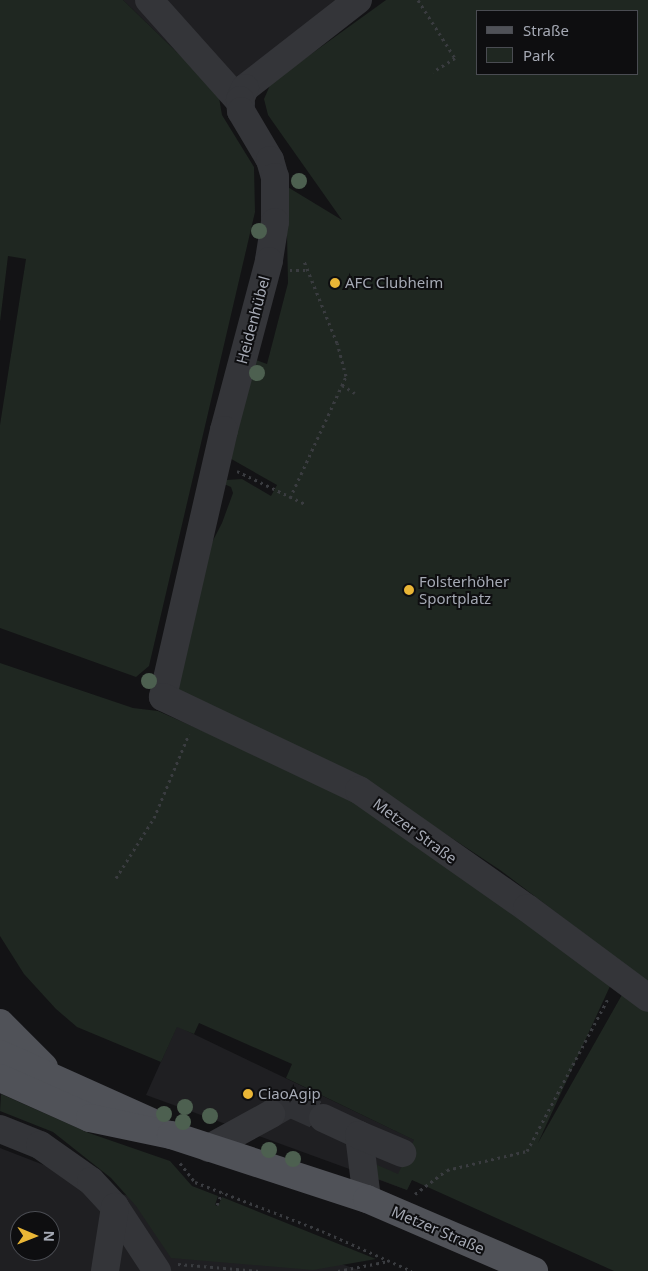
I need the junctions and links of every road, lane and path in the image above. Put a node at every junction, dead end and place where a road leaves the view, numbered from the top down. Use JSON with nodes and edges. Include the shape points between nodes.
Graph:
{"nodes":[{"id":1,"x":149,"y":0,"type":"edge"},
{"id":2,"x":358,"y":0,"type":"edge"},
{"id":3,"x":418,"y":0,"type":"edge"},
{"id":4,"x":433,"y":72,"type":"dead end"},
{"id":5,"x":241,"y":103,"type":"junction"},
{"id":6,"x":304,"y":261,"type":"dead end"},
{"id":7,"x":342,"y":385,"type":"junction"},
{"id":8,"x":356,"y":394,"type":"dead end"},
{"id":9,"x":215,"y":465,"type":"junction"},
{"id":10,"x":290,"y":498,"type":"junction"},
{"id":11,"x":305,"y":504,"type":"dead end"},
{"id":12,"x":163,"y":697,"type":"joint"},
{"id":13,"x":197,"y":712,"type":"junction"},
{"id":14,"x":116,"y":878,"type":"dead end"},
{"id":15,"x":620,"y":978,"type":"junction"},
{"id":16,"x":648,"y":998,"type":"edge"},
{"id":17,"x":0,"y":1023,"type":"edge"},
{"id":18,"x":0,"y":1054,"type":"edge"},
{"id":19,"x":0,"y":1078,"type":"edge"},
{"id":20,"x":58,"y":1079,"type":"junction"},
{"id":21,"x":271,"y":1114,"type":"tunnel mouth"},
{"id":22,"x":323,"y":1118,"type":"tunnel mouth"},
{"id":23,"x":0,"y":1128,"type":"edge"},
{"id":24,"x":358,"y":1134,"type":"junction"},
{"id":25,"x":171,"y":1135,"type":"junction"},
{"id":26,"x":209,"y":1148,"type":"junction"},
{"id":27,"x":402,"y":1153,"type":"dead end"},
{"id":28,"x":180,"y":1163,"type":"dead end"},
{"id":29,"x":222,"y":1192,"type":"junction"},
{"id":30,"x":410,"y":1197,"type":"dead end"},
{"id":31,"x":367,"y":1199,"type":"junction"},
{"id":32,"x":217,"y":1205,"type":"dead end"},
{"id":33,"x":115,"y":1207,"type":"junction"},
{"id":34,"x":389,"y":1260,"type":"junction"},
{"id":35,"x":164,"y":1267,"type":"edge"},
{"id":36,"x":105,"y":1271,"type":"edge"},
{"id":37,"x":260,"y":1271,"type":"edge"},
{"id":38,"x":338,"y":1271,"type":"edge"},
{"id":39,"x":412,"y":1271,"type":"edge"},
{"id":40,"x":534,"y":1271,"type":"edge"}],
"edges":[{"from":1,"to":5,"type":"street"},
{"from":2,"to":5,"type":"street","via":[[245,88]]},
{"from":3,"to":4,"type":"path","via":[[455,58]]},
{"from":5,"to":9,"type":"street","name":"Heidenhübel","via":[[241,111],[270,160],[275,176],[275,222],[269,261]]},
{"from":6,"to":7,"type":"path","via":[[337,343],[346,376]]},
{"from":7,"to":8,"type":"path"},
{"from":7,"to":10,"type":"path"},
{"from":9,"to":10,"type":"path","via":[[257,479]]},
{"from":9,"to":12,"type":"street","name":"Heidenhübel"},
{"from":10,"to":11,"type":"path"},
{"from":12,"to":13,"type":"street","name":"Metzer Straße"},
{"from":13,"to":14,"type":"path","via":[[154,818]]},
{"from":13,"to":15,"type":"street","name":"Metzer Straße","via":[[359,790]]},
{"from":15,"to":16,"type":"street","name":"Metzer Straße"},
{"from":15,"to":30,"type":"path","via":[[526,1151],[447,1170]]},
{"from":17,"to":20,"type":"main road"},
{"from":18,"to":20,"type":"main road","name":"Metzer Straße"},
{"from":19,"to":25,"type":"main road","name":"Metzer Straße","via":[[90,1118]]},
{"from":20,"to":25,"type":"main road","name":"Metzer Straße","via":[[142,1117]]},
{"from":21,"to":26,"type":"street"},
{"from":22,"to":24,"type":"street"},
{"from":23,"to":33,"type":"street","via":[[40,1145],[68,1164],[91,1181]]},
{"from":24,"to":27,"type":"street"},
{"from":24,"to":31,"type":"street"},
{"from":25,"to":26,"type":"main road","name":"Metzer Straße"},
{"from":26,"to":31,"type":"main road","name":"Metzer Straße"},
{"from":28,"to":29,"type":"path","via":[[195,1182]]},
{"from":29,"to":32,"type":"path"},
{"from":29,"to":34,"type":"path"},
{"from":31,"to":40,"type":"main road","name":"Metzer Straße"},
{"from":33,"to":35,"type":"street"},
{"from":33,"to":36,"type":"street"},
{"from":34,"to":38,"type":"path"},
{"from":34,"to":39,"type":"path"},
{"from":35,"to":37,"type":"path"}]}
